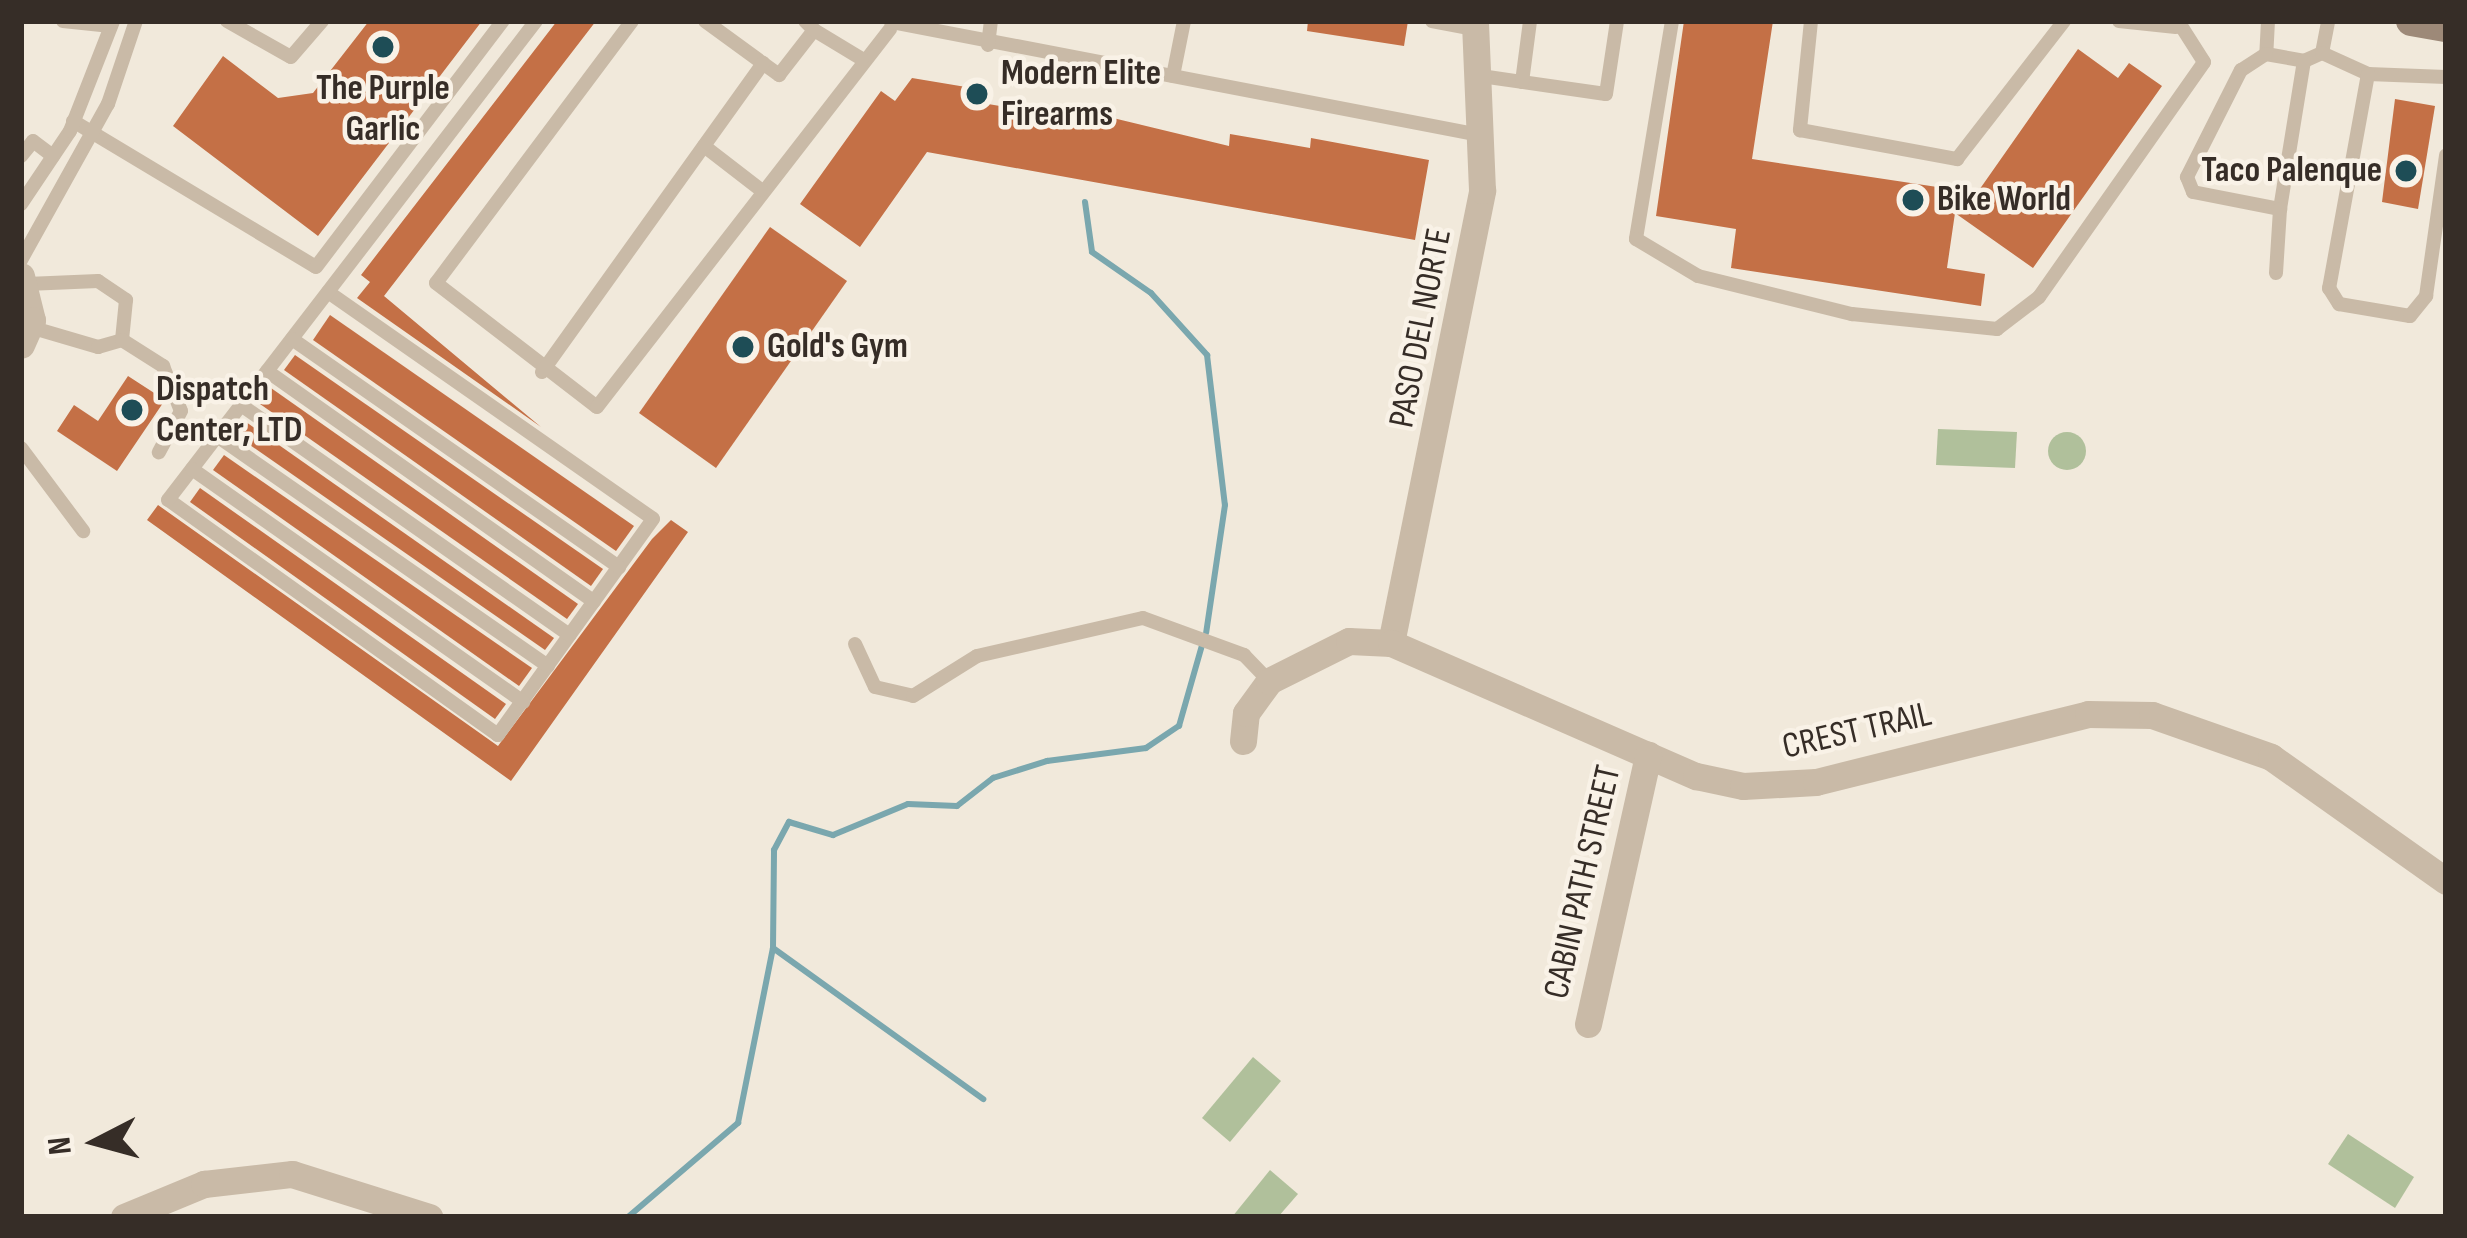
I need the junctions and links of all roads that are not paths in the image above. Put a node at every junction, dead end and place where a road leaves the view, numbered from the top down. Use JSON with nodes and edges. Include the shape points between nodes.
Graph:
{"nodes":[{"id":1,"x":63,"y":21,"type":"edge"},
{"id":2,"x":136,"y":21,"type":"edge"},
{"id":3,"x":227,"y":21,"type":"edge"},
{"id":4,"x":322,"y":21,"type":"edge"},
{"id":5,"x":502,"y":21,"type":"edge"},
{"id":6,"x":536,"y":21,"type":"edge"},
{"id":7,"x":632,"y":21,"type":"edge"},
{"id":8,"x":705,"y":21,"type":"edge"},
{"id":9,"x":992,"y":21,"type":"edge"},
{"id":10,"x":1184,"y":21,"type":"edge"},
{"id":11,"x":1432,"y":21,"type":"edge"},
{"id":12,"x":1530,"y":21,"type":"edge"},
{"id":13,"x":1616,"y":21,"type":"edge"},
{"id":14,"x":1672,"y":21,"type":"edge"},
{"id":15,"x":1811,"y":21,"type":"edge"},
{"id":16,"x":2064,"y":21,"type":"edge"},
{"id":17,"x":2119,"y":21,"type":"edge"},
{"id":18,"x":2268,"y":21,"type":"edge"},
{"id":19,"x":2328,"y":21,"type":"edge"},
{"id":20,"x":2411,"y":21,"type":"edge"},
{"id":21,"x":112,"y":23,"type":"edge"},
{"id":22,"x":2177,"y":24,"type":"edge"},
{"id":23,"x":809,"y":25,"type":"edge"},
{"id":24,"x":891,"y":25,"type":"edge"},
{"id":25,"x":1475,"y":25,"type":"edge"},
{"id":26,"x":2446,"y":27,"type":"edge"},
{"id":27,"x":988,"y":45,"type":"junction"},
{"id":28,"x":2323,"y":53,"type":"junction"},
{"id":29,"x":2266,"y":55,"type":"junction"},
{"id":30,"x":862,"y":59,"type":"junction"},
{"id":31,"x":2304,"y":61,"type":"junction"},
{"id":32,"x":763,"y":63,"type":"junction"},
{"id":33,"x":2368,"y":74,"type":"junction"},
{"id":34,"x":1173,"y":76,"type":"junction"},
{"id":35,"x":1474,"y":76,"type":"junction"},
{"id":36,"x":2446,"y":77,"type":"edge"},
{"id":37,"x":1522,"y":82,"type":"junction"},
{"id":38,"x":74,"y":121,"type":"junction"},
{"id":39,"x":93,"y":133,"type":"junction"},
{"id":40,"x":1480,"y":135,"type":"junction"},
{"id":41,"x":704,"y":146,"type":"junction"},
{"id":42,"x":2446,"y":155,"type":"edge"},
{"id":43,"x":21,"y":156,"type":"edge"},
{"id":44,"x":53,"y":156,"type":"junction"},
{"id":45,"x":761,"y":190,"type":"junction"},
{"id":46,"x":21,"y":204,"type":"edge"},
{"id":47,"x":2280,"y":209,"type":"junction"},
{"id":48,"x":23,"y":273,"type":"edge"},
{"id":49,"x":2276,"y":273,"type":"dead end"},
{"id":50,"x":328,"y":292,"type":"junction"},
{"id":51,"x":26,"y":336,"type":"edge"},
{"id":52,"x":292,"y":339,"type":"junction"},
{"id":53,"x":122,"y":340,"type":"junction"},
{"id":54,"x":267,"y":371,"type":"junction"},
{"id":55,"x":542,"y":372,"type":"junction"},
{"id":56,"x":242,"y":405,"type":"junction"},
{"id":57,"x":217,"y":436,"type":"junction"},
{"id":58,"x":21,"y":448,"type":"edge"},
{"id":59,"x":159,"y":452,"type":"dead end"},
{"id":60,"x":192,"y":469,"type":"junction"},
{"id":61,"x":83,"y":531,"type":"dead end"},
{"id":62,"x":619,"y":568,"type":"junction"},
{"id":63,"x":594,"y":602,"type":"junction"},
{"id":64,"x":570,"y":635,"type":"junction"},
{"id":65,"x":855,"y":644,"type":"dead end"},
{"id":66,"x":1391,"y":644,"type":"junction"},
{"id":67,"x":548,"y":666,"type":"junction"},
{"id":68,"x":1269,"y":681,"type":"junction"},
{"id":69,"x":523,"y":702,"type":"junction"},
{"id":70,"x":1243,"y":741,"type":"dead end"},
{"id":71,"x":1648,"y":755,"type":"junction"},
{"id":72,"x":2446,"y":880,"type":"edge"},
{"id":73,"x":1588,"y":1024,"type":"dead end"},
{"id":74,"x":124,"y":1217,"type":"edge"},
{"id":75,"x":429,"y":1217,"type":"edge"}],
"edges":[{"from":1,"to":21,"type":"lane"},
{"from":2,"to":39,"type":"lane"},
{"from":3,"to":4,"type":"lane","via":[[291,57]]},
{"from":5,"to":39,"type":"lane","via":[[316,267]]},
{"from":6,"to":50,"type":"lane"},
{"from":7,"to":55,"type":"lane","via":[[436,283]]},
{"from":8,"to":32,"type":"lane"},
{"from":9,"to":27,"type":"lane"},
{"from":10,"to":34,"type":"lane"},
{"from":11,"to":25,"type":"lane"},
{"from":12,"to":37,"type":"lane"},
{"from":13,"to":37,"type":"lane","via":[[1606,94]]},
{"from":14,"to":22,"type":"lane","via":[[1636,239],[1698,276],[1852,314],[1997,329],[2039,297],[2204,62]]},
{"from":15,"to":16,"type":"lane","via":[[1800,130],[1957,159]]},
{"from":17,"to":22,"type":"lane"},
{"from":18,"to":29,"type":"lane"},
{"from":19,"to":28,"type":"lane"},
{"from":20,"to":26,"type":"main road"},
{"from":21,"to":38,"type":"lane"},
{"from":23,"to":30,"type":"lane"},
{"from":23,"to":32,"type":"lane","via":[[779,75]]},
{"from":24,"to":27,"type":"lane"},
{"from":24,"to":30,"type":"lane"},
{"from":25,"to":35,"type":"street","name":"PASO DEL NORTE"},
{"from":27,"to":34,"type":"lane"},
{"from":28,"to":31,"type":"lane"},
{"from":28,"to":33,"type":"lane"},
{"from":29,"to":31,"type":"lane"},
{"from":29,"to":47,"type":"lane","via":[[2241,70],[2187,177],[2193,192]]},
{"from":30,"to":45,"type":"lane"},
{"from":31,"to":47,"type":"lane"},
{"from":32,"to":41,"type":"lane"},
{"from":33,"to":36,"type":"lane"},
{"from":33,"to":42,"type":"lane","via":[[2329,288],[2339,304],[2410,316],[2426,296]]},
{"from":34,"to":40,"type":"lane"},
{"from":35,"to":37,"type":"lane"},
{"from":35,"to":40,"type":"street","name":"PASO DEL NORTE"},
{"from":38,"to":39,"type":"lane"},
{"from":38,"to":44,"type":"lane"},
{"from":39,"to":48,"type":"lane"},
{"from":40,"to":66,"type":"street","name":"PASO DEL NORTE","via":[[1478,220]]},
{"from":41,"to":45,"type":"lane"},
{"from":41,"to":55,"type":"lane"},
{"from":43,"to":44,"type":"lane","via":[[32,141]]},
{"from":44,"to":46,"type":"lane"},
{"from":45,"to":55,"type":"lane","via":[[597,407]]},
{"from":47,"to":49,"type":"lane"},
{"from":48,"to":51,"type":"street"},
{"from":48,"to":53,"type":"lane","via":[[98,281],[126,300]]},
{"from":50,"to":52,"type":"lane"},
{"from":50,"to":62,"type":"lane","via":[[653,519]]},
{"from":51,"to":53,"type":"lane","via":[[98,347]]},
{"from":52,"to":54,"type":"lane"},
{"from":52,"to":62,"type":"lane"},
{"from":53,"to":59,"type":"lane","via":[[172,384],[181,411]]},
{"from":54,"to":56,"type":"lane"},
{"from":54,"to":63,"type":"lane"},
{"from":56,"to":57,"type":"lane"},
{"from":56,"to":64,"type":"lane"},
{"from":57,"to":60,"type":"lane"},
{"from":57,"to":67,"type":"lane"},
{"from":58,"to":61,"type":"lane"},
{"from":60,"to":69,"type":"lane"},
{"from":60,"to":69,"type":"lane","via":[[168,500],[498,735]]},
{"from":62,"to":63,"type":"lane"},
{"from":63,"to":64,"type":"lane"},
{"from":64,"to":67,"type":"lane"},
{"from":65,"to":68,"type":"lane","via":[[874,687],[900,697],[937,688],[977,656],[1136,618],[1225,647]]},
{"from":66,"to":68,"type":"street","name":"CREST TRAIL","via":[[1327,646]]},
{"from":66,"to":71,"type":"street","name":"CREST TRAIL"},
{"from":67,"to":69,"type":"lane"},
{"from":68,"to":70,"type":"street","via":[[1246,712]]},
{"from":71,"to":72,"type":"street","name":"CREST TRAIL","via":[[1720,782],[1792,786],[2049,721],[2152,715],[2271,757]]},
{"from":71,"to":73,"type":"street","name":"CABIN PATH STREET"},
{"from":74,"to":75,"type":"street","via":[[204,1184],[292,1174]]}]}
